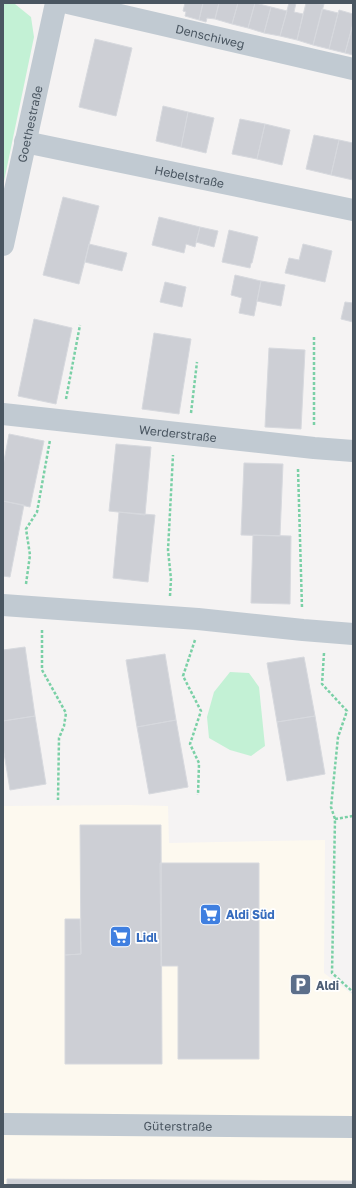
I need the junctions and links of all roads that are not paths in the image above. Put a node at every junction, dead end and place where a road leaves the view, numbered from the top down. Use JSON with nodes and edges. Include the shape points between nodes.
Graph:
{"nodes":[{"id":1,"x":56,"y":3,"type":"edge"},
{"id":2,"x":68,"y":3,"type":"edge"},
{"id":3,"x":353,"y":69,"type":"edge"},
{"id":4,"x":25,"y":142,"type":"junction"},
{"id":5,"x":353,"y":210,"type":"edge"},
{"id":6,"x":3,"y":244,"type":"edge"},
{"id":7,"x":3,"y":414,"type":"edge"},
{"id":8,"x":353,"y":451,"type":"edge"},
{"id":9,"x":13,"y":606,"type":"edge"},
{"id":10,"x":353,"y":634,"type":"edge"},
{"id":11,"x":3,"y":1124,"type":"edge"},
{"id":12,"x":353,"y":1127,"type":"edge"}],
"edges":[{"from":1,"to":4,"type":"street","name":"Goethestraße"},
{"from":2,"to":3,"type":"street","name":"Denschiweg"},
{"from":4,"to":5,"type":"street","name":"Hebelstraße"},
{"from":4,"to":6,"type":"street","name":"Goethestraße"},
{"from":7,"to":8,"type":"street","name":"Werderstraße"},
{"from":9,"to":10,"type":"street","via":[[168,616]]},
{"from":11,"to":12,"type":"street","name":"Güterstraße"}]}
